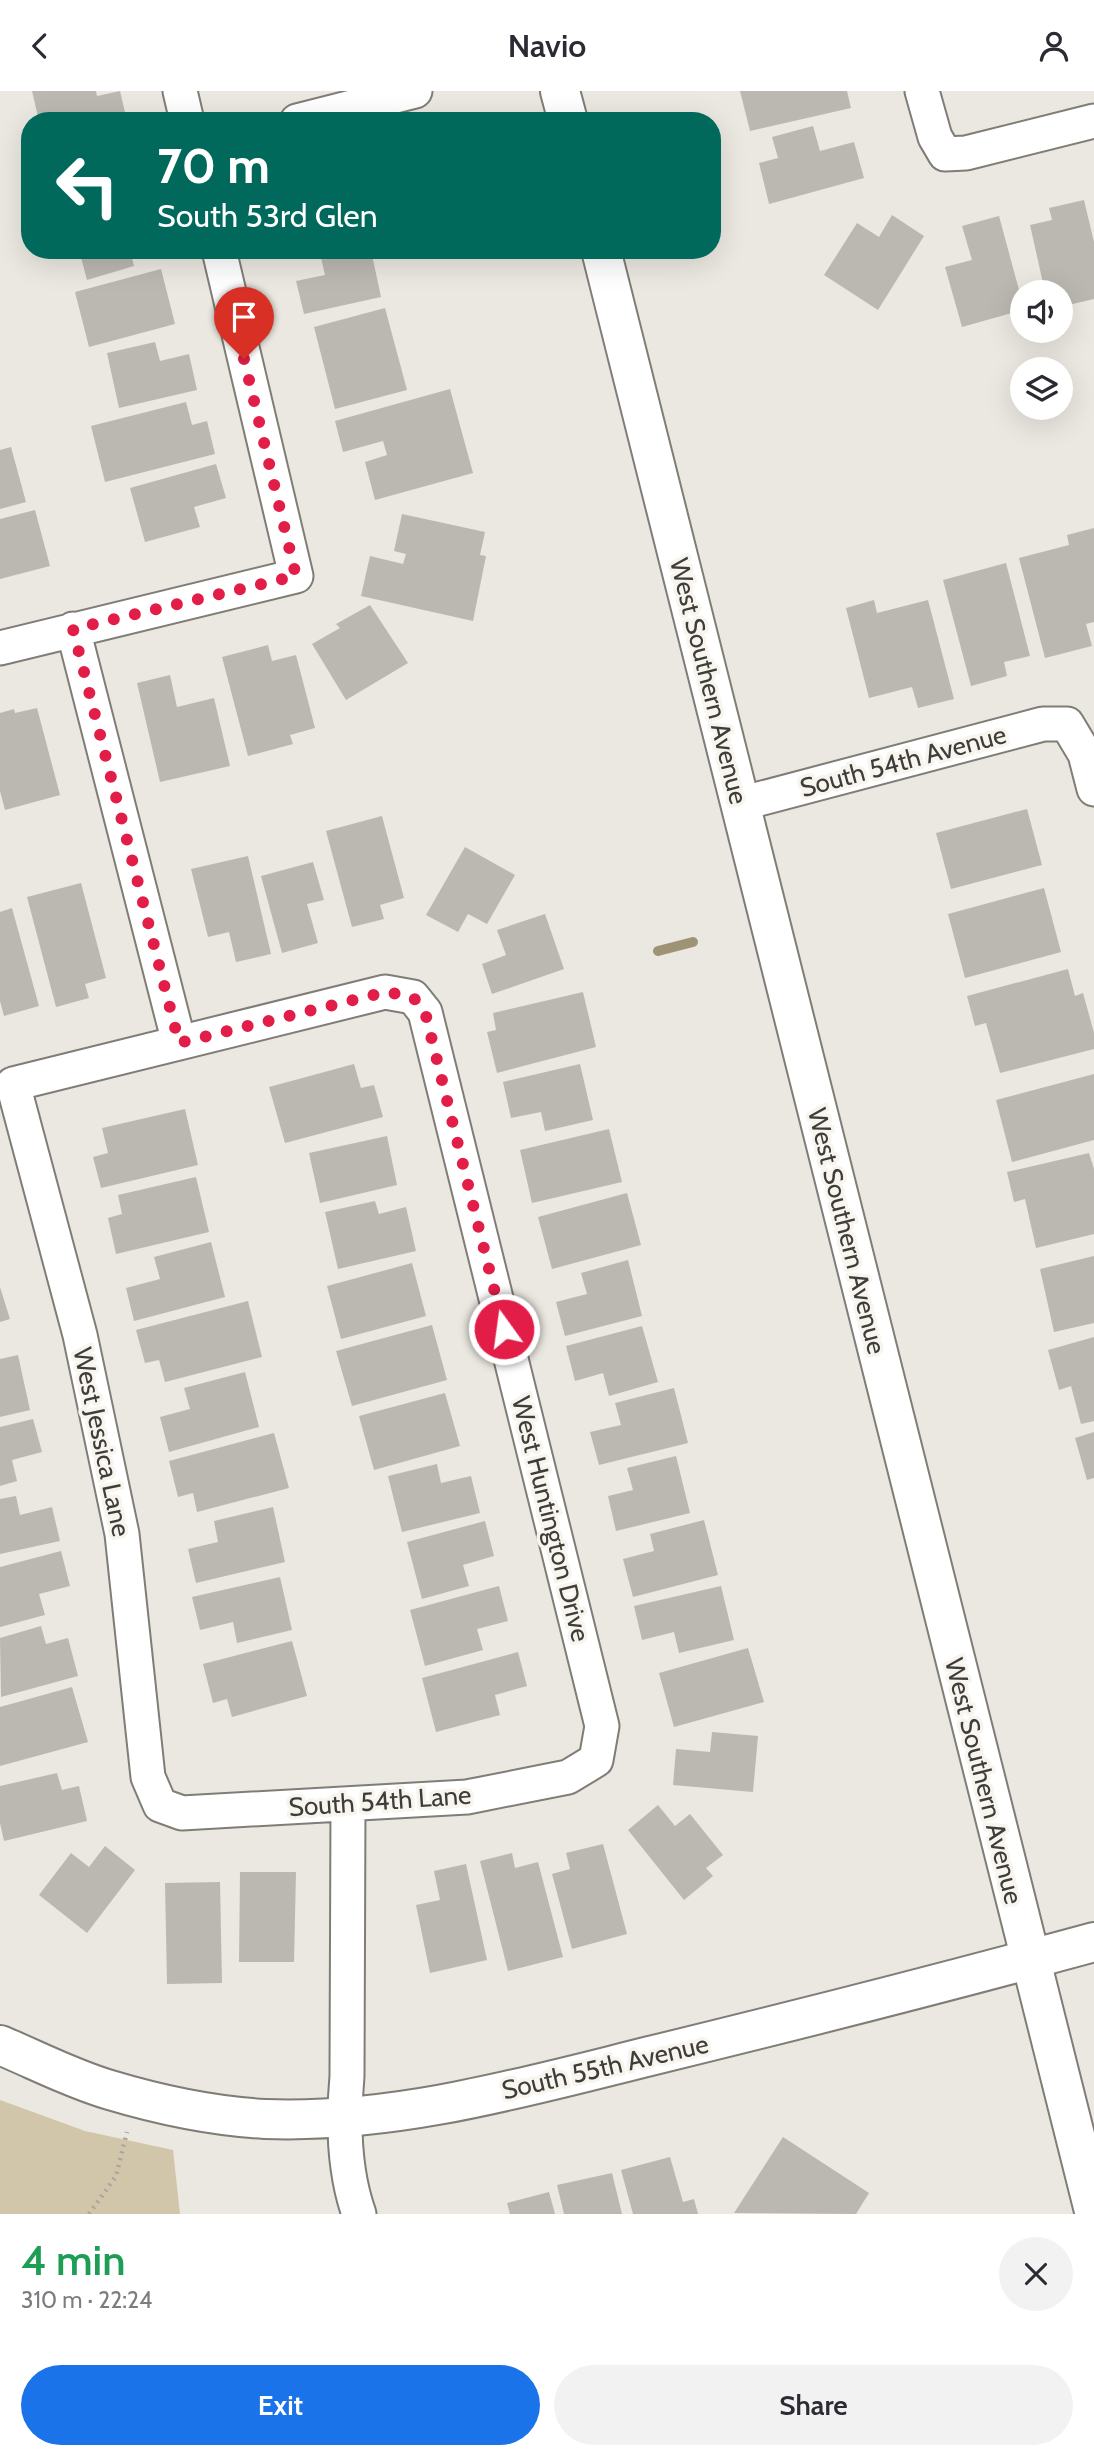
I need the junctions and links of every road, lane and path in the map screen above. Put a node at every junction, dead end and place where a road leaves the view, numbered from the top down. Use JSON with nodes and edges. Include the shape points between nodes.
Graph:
{"nodes":[{"id":1,"x":180,"y":91,"type":"edge"},
{"id":2,"x":415,"y":91,"type":"edge"},
{"id":3,"x":560,"y":91,"type":"edge"},
{"id":4,"x":922,"y":91,"type":"edge"},
{"id":5,"x":185,"y":112,"type":"edge"},
{"id":6,"x":332,"y":112,"type":"edge"},
{"id":7,"x":566,"y":112,"type":"edge"},
{"id":8,"x":1094,"y":121,"type":"edge"},
{"id":9,"x":221,"y":259,"type":"edge"},
{"id":10,"x":603,"y":259,"type":"edge"},
{"id":11,"x":73,"y":629,"type":"junction"},
{"id":12,"x":0,"y":648,"type":"edge"},
{"id":13,"x":1094,"y":789,"type":"edge"},
{"id":14,"x":740,"y":804,"type":"junction"},
{"id":15,"x":179,"y":1043,"type":"junction"},
{"id":16,"x":596,"y":1760,"type":"joint"},
{"id":17,"x":348,"y":1804,"type":"junction"},
{"id":18,"x":160,"y":1805,"type":"joint"},
{"id":19,"x":1094,"y":1942,"type":"edge"},
{"id":20,"x":1029,"y":1960,"type":"junction"},
{"id":21,"x":0,"y":2045,"type":"edge"},
{"id":22,"x":122,"y":2093,"type":"junction"},
{"id":23,"x":344,"y":2117,"type":"junction"},
{"id":24,"x":351,"y":2206,"type":"edge"},
{"id":25,"x":1094,"y":2211,"type":"edge"},
{"id":26,"x":89,"y":2214,"type":"edge"}],
"edges":[{"from":1,"to":5,"type":"street"},
{"from":2,"to":6,"type":"street"},
{"from":3,"to":7,"type":"main road"},
{"from":4,"to":8,"type":"street","via":[[935,137],[945,153],[966,153]]},
{"from":9,"to":11,"type":"street","via":[[296,576]]},
{"from":10,"to":14,"type":"main road","name":"West Southern Avenue"},
{"from":11,"to":12,"type":"street"},
{"from":11,"to":15,"type":"street"},
{"from":13,"to":14,"type":"street","name":"South 54th Avenue","via":[[1085,754],[1067,724],[1043,724]]},
{"from":14,"to":20,"type":"main road","name":"West Southern Avenue"},
{"from":15,"to":16,"type":"street","name":"West Huntington Drive","via":[[386,992],[413,997],[425,1012],[602,1726]]},
{"from":15,"to":18,"type":"street","name":"West Jessica Lane","via":[[13,1084],[80,1335],[122,1534],[148,1777]]},
{"from":16,"to":17,"type":"street","name":"South 54th Lane","via":[[568,1777],[467,1797]]},
{"from":17,"to":18,"type":"street","name":"South 54th Lane","via":[[182,1813]]},
{"from":17,"to":23,"type":"street"},
{"from":19,"to":20,"type":"main road","name":"South 55th Avenue"},
{"from":20,"to":23,"type":"main road","name":"South 55th Avenue","via":[[500,2092]]},
{"from":20,"to":25,"type":"main road","name":"West Southern Avenue"},
{"from":21,"to":22,"type":"main road","name":"South 55th Avenue"},
{"from":22,"to":23,"type":"main road","name":"South 55th Avenue","via":[[191,2110],[265,2119]]},
{"from":22,"to":26,"type":"path","via":[[116,2176]]},
{"from":23,"to":24,"type":"street"}]}
